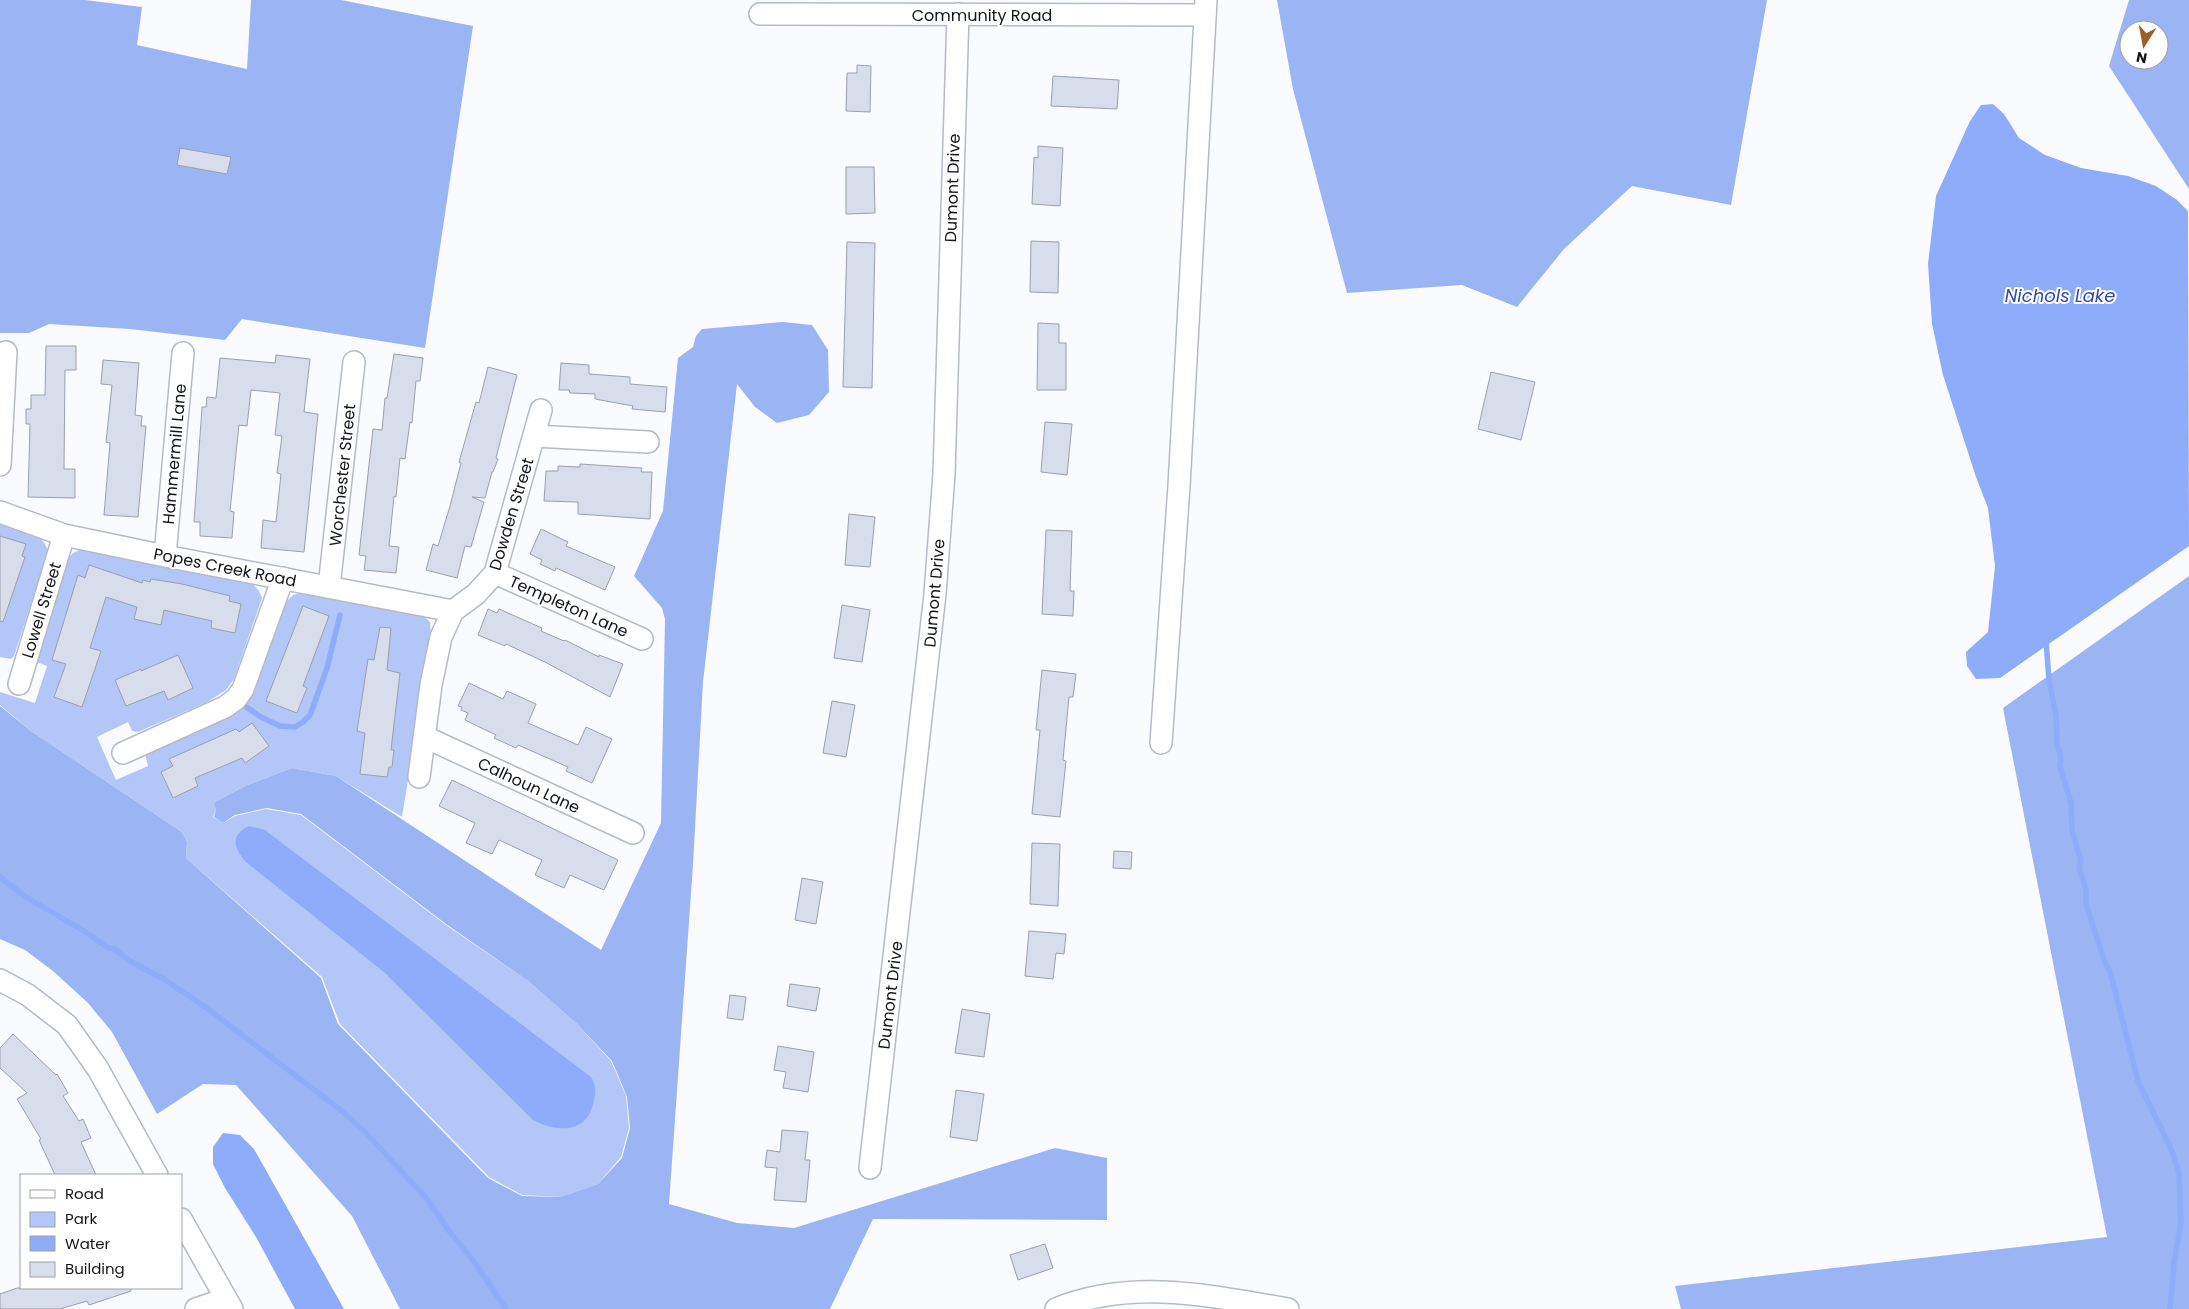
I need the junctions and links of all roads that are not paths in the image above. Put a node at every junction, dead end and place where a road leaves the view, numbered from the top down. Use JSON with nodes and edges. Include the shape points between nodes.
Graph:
{"nodes":[{"id":1,"x":1206,"y":8,"type":"edge"},
{"id":2,"x":760,"y":14,"type":"dead end"},
{"id":3,"x":958,"y":14,"type":"junction"},
{"id":4,"x":6,"y":352,"type":"dead end"},
{"id":5,"x":183,"y":352,"type":"dead end"},
{"id":6,"x":354,"y":362,"type":"dead end"},
{"id":7,"x":541,"y":410,"type":"dead end"},
{"id":8,"x":534,"y":436,"type":"junction"},
{"id":9,"x":648,"y":442,"type":"dead end"},
{"id":10,"x":0,"y":465,"type":"edge"},
{"id":11,"x":0,"y":512,"type":"edge"},
{"id":12,"x":64,"y":535,"type":"junction"},
{"id":13,"x":165,"y":556,"type":"junction"},
{"id":14,"x":495,"y":573,"type":"junction"},
{"id":15,"x":283,"y":578,"type":"junction"},
{"id":16,"x":329,"y":587,"type":"junction"},
{"id":17,"x":452,"y":611,"type":"junction"},
{"id":18,"x":642,"y":639,"type":"dead end"},
{"id":19,"x":18,"y":684,"type":"dead end"},
{"id":20,"x":425,"y":737,"type":"junction"},
{"id":21,"x":1161,"y":743,"type":"dead end"},
{"id":22,"x":123,"y":752,"type":"dead end"},
{"id":23,"x":419,"y":777,"type":"dead end"},
{"id":24,"x":633,"y":833,"type":"dead end"},
{"id":25,"x":0,"y":980,"type":"edge"},
{"id":26,"x":870,"y":1168,"type":"dead end"},
{"id":27,"x":156,"y":1174,"type":"edge"},
{"id":28,"x":182,"y":1221,"type":"edge"},
{"id":29,"x":229,"y":1304,"type":"edge"},
{"id":30,"x":1249,"y":1306,"type":"edge"},
{"id":31,"x":196,"y":1309,"type":"edge"},
{"id":32,"x":1056,"y":1309,"type":"edge"},
{"id":33,"x":1288,"y":1309,"type":"edge"}],
"edges":[{"from":1,"to":3,"type":"street","name":"Community Road"},
{"from":1,"to":21,"type":"street"},
{"from":2,"to":3,"type":"street","name":"Community Road"},
{"from":3,"to":26,"type":"street","name":"Dumont Drive","via":[[944,474],[936,594]]},
{"from":4,"to":10,"type":"street"},
{"from":5,"to":13,"type":"street","name":"Hammermill Lane"},
{"from":6,"to":16,"type":"street","name":"Worchester Street"},
{"from":7,"to":8,"type":"street","name":"Dowden Street"},
{"from":8,"to":9,"type":"street"},
{"from":8,"to":14,"type":"street","name":"Dowden Street"},
{"from":11,"to":12,"type":"street","name":"Popes Creek Road"},
{"from":12,"to":13,"type":"street","name":"Popes Creek Road"},
{"from":12,"to":19,"type":"street","name":"Lowell Street"},
{"from":13,"to":15,"type":"street","name":"Popes Creek Road"},
{"from":14,"to":17,"type":"street","name":"Dowden Street","via":[[476,594]]},
{"from":14,"to":18,"type":"street","name":"Templeton Lane"},
{"from":15,"to":16,"type":"street","name":"Popes Creek Road"},
{"from":15,"to":22,"type":"street","via":[[243,689],[236,699],[225,707]]},
{"from":16,"to":17,"type":"street","name":"Popes Creek Road"},
{"from":17,"to":20,"type":"street","via":[[441,636]]},
{"from":20,"to":23,"type":"street"},
{"from":20,"to":24,"type":"street","name":"Calhoun Lane"},
{"from":25,"to":27,"type":"street","via":[[28,995],[67,1026],[98,1069]]},
{"from":28,"to":29,"type":"street"},
{"from":29,"to":31,"type":"street"},
{"from":30,"to":32,"type":"street","via":[[1194,1293],[1151,1291],[1105,1295]]},
{"from":30,"to":33,"type":"street"}]}
